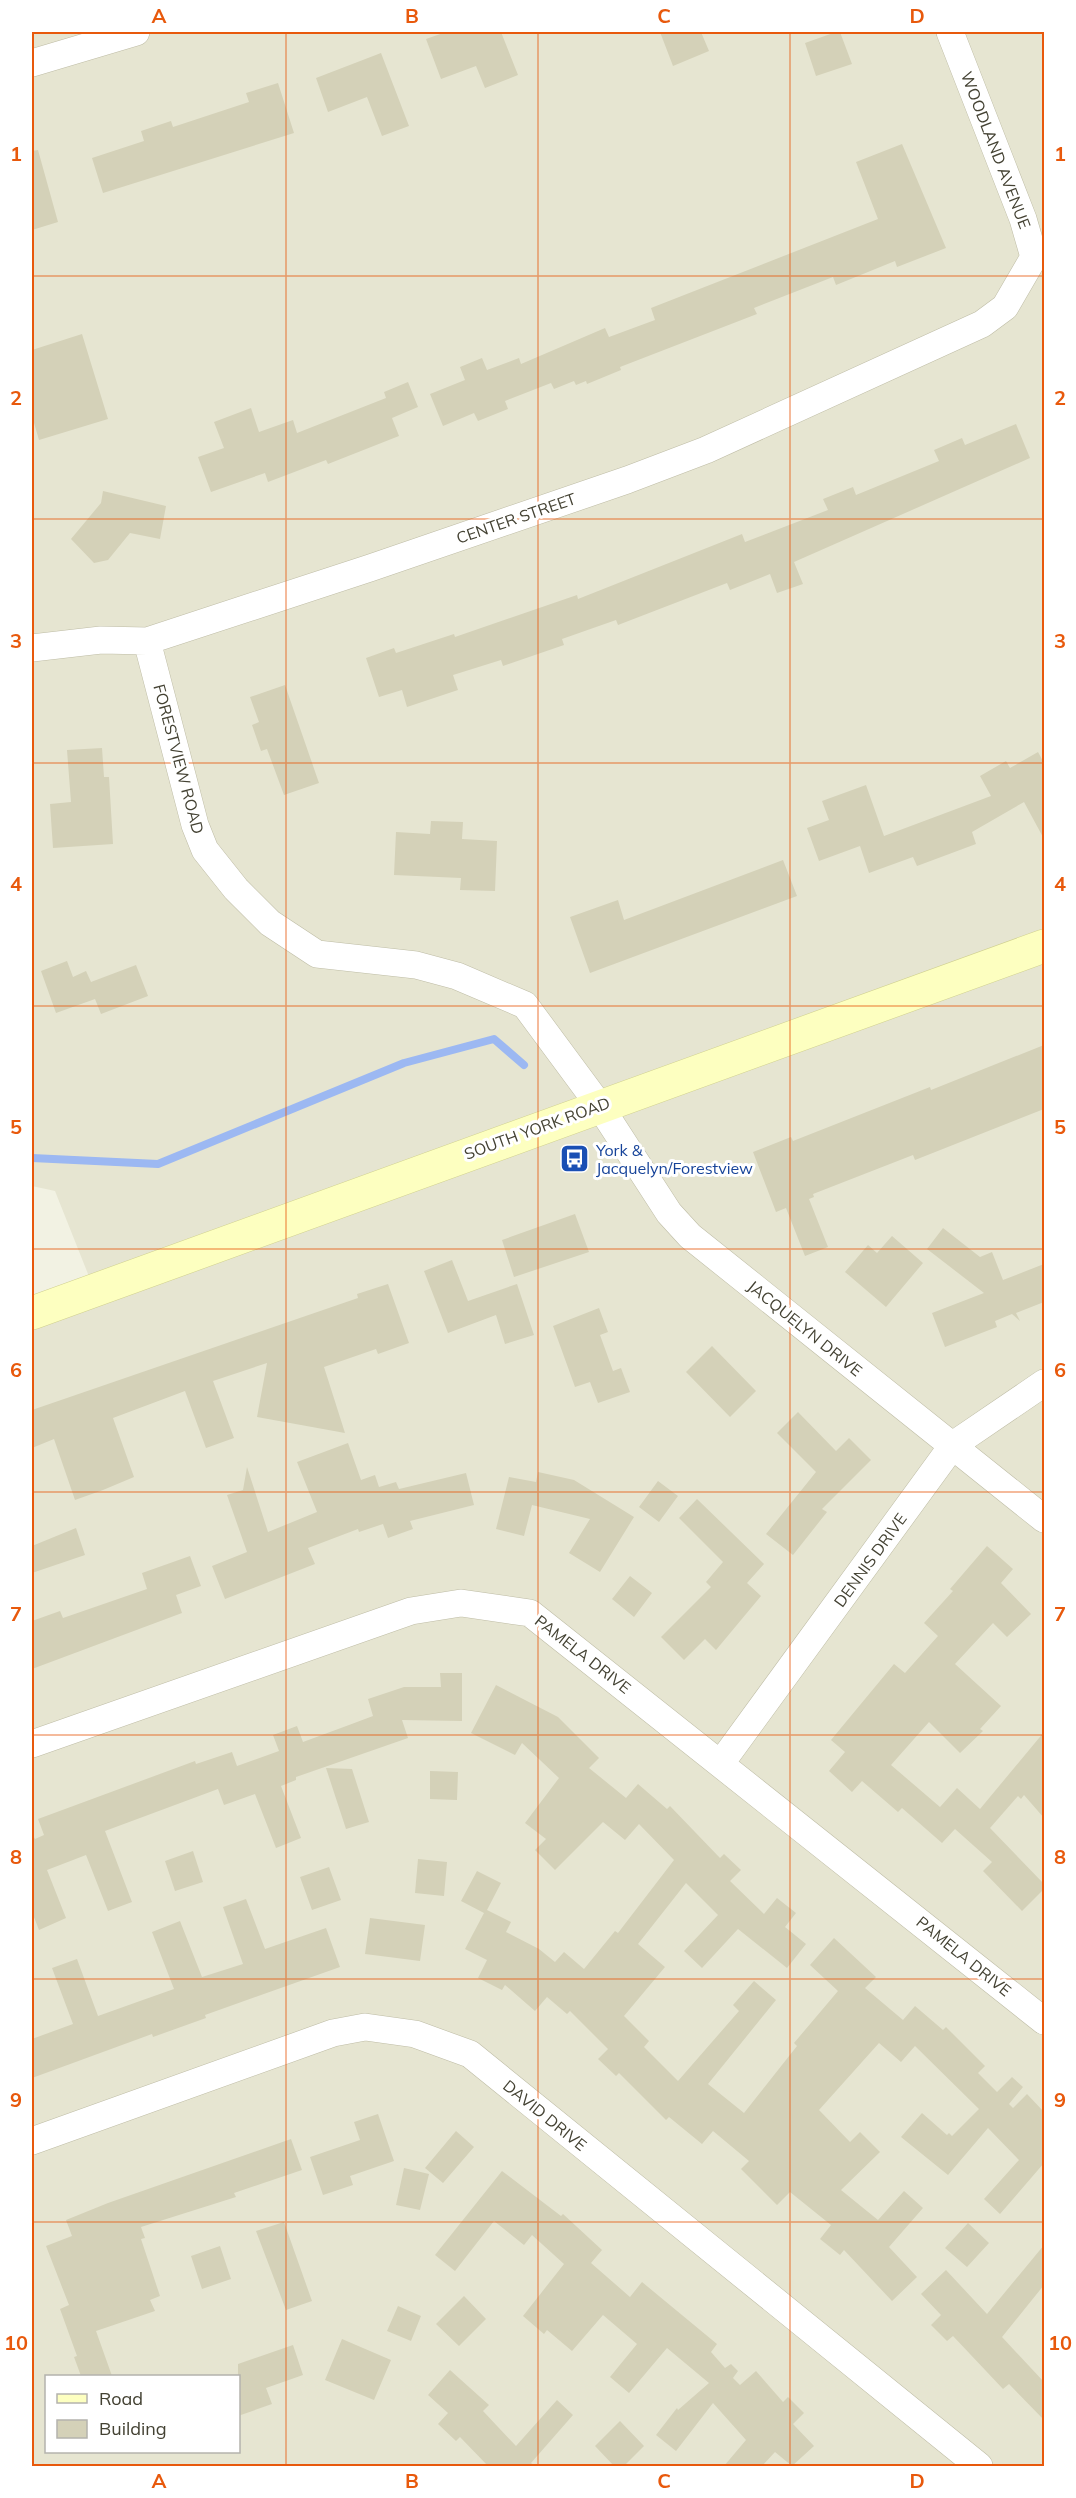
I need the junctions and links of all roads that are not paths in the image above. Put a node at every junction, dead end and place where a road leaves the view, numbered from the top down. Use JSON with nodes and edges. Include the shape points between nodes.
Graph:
{"nodes":[{"id":1,"x":136,"y":32,"type":"edge"},
{"id":2,"x":950,"y":32,"type":"edge"},
{"id":3,"x":32,"y":63,"type":"edge"},
{"id":4,"x":982,"y":324,"type":"joint"},
{"id":5,"x":147,"y":641,"type":"junction"},
{"id":6,"x":32,"y":648,"type":"edge"},
{"id":7,"x":1044,"y":946,"type":"edge"},
{"id":8,"x":599,"y":1105,"type":"junction"},
{"id":9,"x":32,"y":1313,"type":"edge"},
{"id":10,"x":1044,"y":1383,"type":"edge"},
{"id":11,"x":952,"y":1445,"type":"junction"},
{"id":12,"x":1044,"y":1519,"type":"edge"},
{"id":13,"x":32,"y":1744,"type":"edge"},
{"id":14,"x":721,"y":1763,"type":"junction"},
{"id":15,"x":1044,"y":2021,"type":"edge"},
{"id":16,"x":32,"y":2141,"type":"edge"},
{"id":17,"x":979,"y":2466,"type":"edge"}],
"edges":[{"from":1,"to":3,"type":"street"},
{"from":2,"to":4,"type":"street","name":"WOODLAND AVENUE","via":[[1034,257],[1005,307]]},
{"from":4,"to":5,"type":"street","name":"CENTER STREET","via":[[706,450],[627,480]]},
{"from":5,"to":6,"type":"street","name":"CENTER STREET","via":[[101,640]]},
{"from":5,"to":8,"type":"street","name":"FORESTVIEW ROAD","via":[[195,825],[205,850],[236,889],[270,923],[317,954],[416,965],[457,976],[525,1005]]},
{"from":7,"to":8,"type":"main road","name":"SOUTH YORK ROAD"},
{"from":8,"to":9,"type":"main road","name":"SOUTH YORK ROAD"},
{"from":8,"to":11,"type":"street","name":"JACQUELYN DRIVE","via":[[669,1213],[690,1236]]},
{"from":10,"to":11,"type":"street","name":"DENNIS DRIVE"},
{"from":11,"to":12,"type":"street","name":"JACQUELYN DRIVE"},
{"from":11,"to":14,"type":"street","name":"DENNIS DRIVE"},
{"from":13,"to":14,"type":"street","name":"PAMELA DRIVE","via":[[411,1611],[461,1603],[530,1613]]},
{"from":14,"to":15,"type":"street","name":"PAMELA DRIVE"},
{"from":16,"to":17,"type":"street","name":"DAVID DRIVE","via":[[333,2033],[365,2027],[415,2034],[470,2054]]}]}
